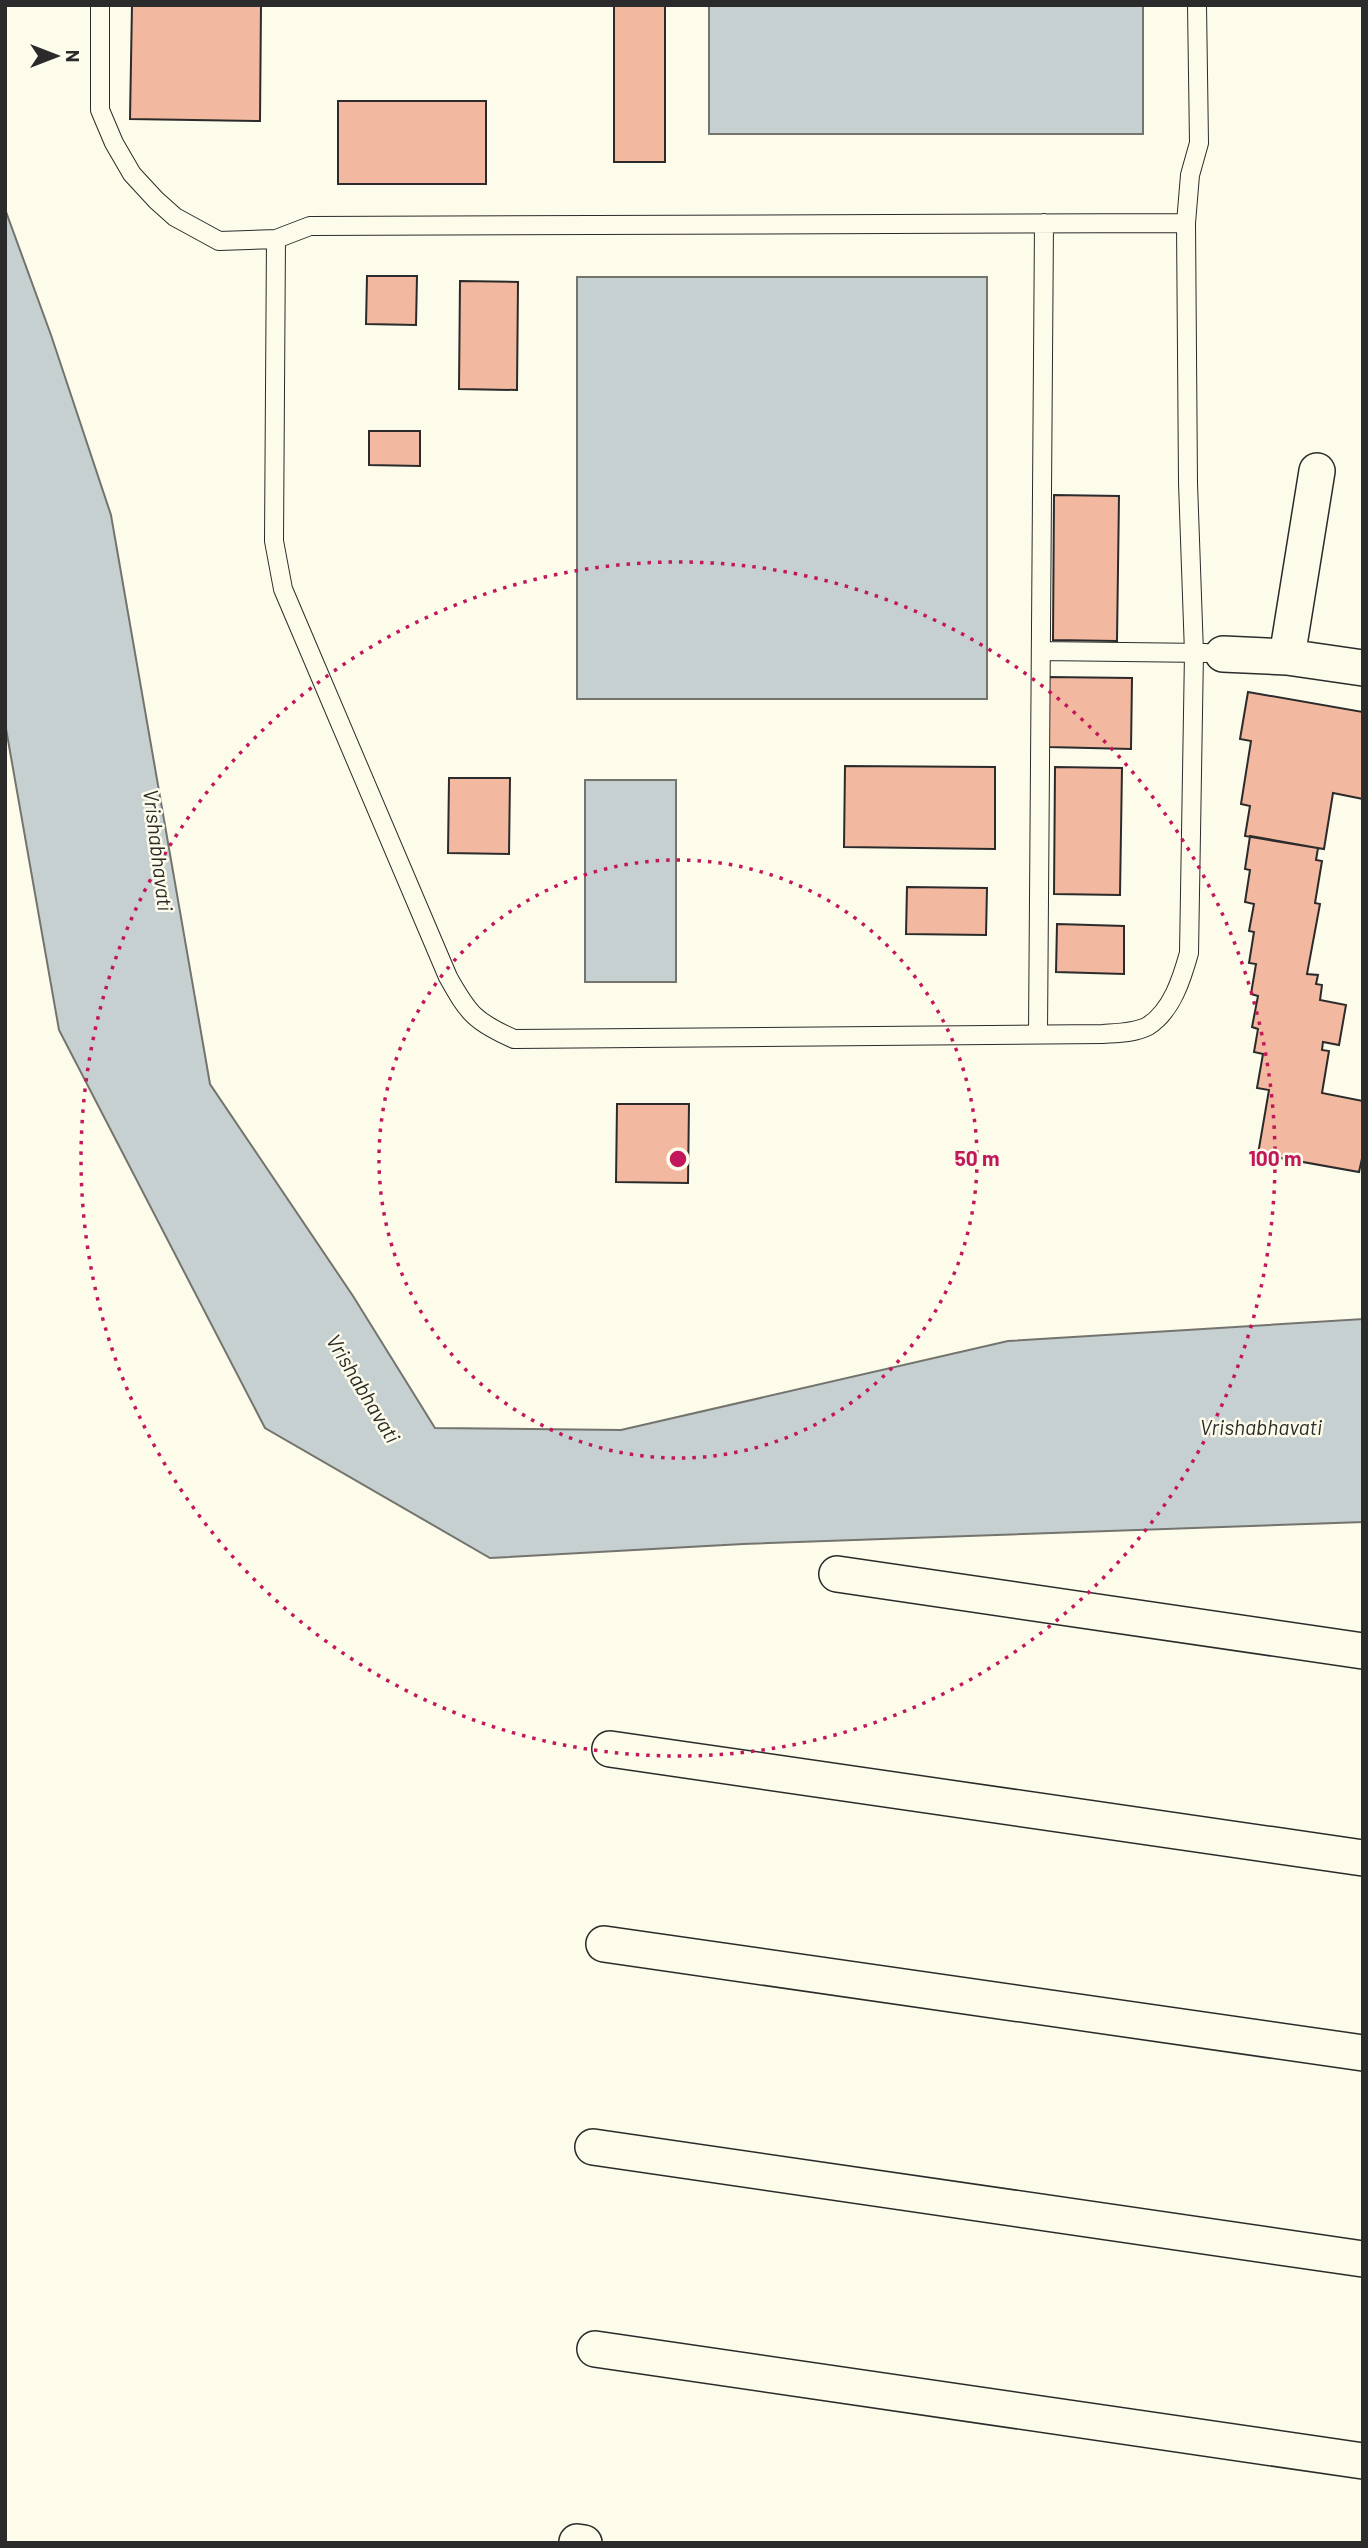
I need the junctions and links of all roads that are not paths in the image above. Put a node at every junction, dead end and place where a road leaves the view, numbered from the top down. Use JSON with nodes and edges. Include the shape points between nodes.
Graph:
{"nodes":[{"id":1,"x":100,"y":5,"type":"edge"},
{"id":2,"x":1197,"y":5,"type":"edge"},
{"id":3,"x":1044,"y":223,"type":"junction"},
{"id":4,"x":1186,"y":223,"type":"junction"},
{"id":5,"x":276,"y":239,"type":"junction"},
{"id":6,"x":1317,"y":471,"type":"dead end"},
{"id":7,"x":1041,"y":651,"type":"junction"},
{"id":8,"x":1209,"y":653,"type":"junction"},
{"id":9,"x":1287,"y":657,"type":"junction"},
{"id":10,"x":1363,"y":668,"type":"edge"},
{"id":11,"x":1038,"y":1034,"type":"junction"},
{"id":12,"x":837,"y":1574,"type":"dead end"},
{"id":13,"x":1363,"y":1651,"type":"edge"},
{"id":14,"x":610,"y":1749,"type":"dead end"},
{"id":15,"x":1363,"y":1858,"type":"edge"},
{"id":16,"x":604,"y":1944,"type":"dead end"},
{"id":17,"x":1363,"y":2053,"type":"edge"},
{"id":18,"x":593,"y":2147,"type":"dead end"},
{"id":19,"x":1363,"y":2259,"type":"edge"},
{"id":20,"x":595,"y":2349,"type":"dead end"},
{"id":21,"x":1363,"y":2461,"type":"edge"}],
"edges":[{"from":1,"to":5,"type":"lane","via":[[100,110],[132,174],[175,217],[219,241]]},
{"from":2,"to":4,"type":"lane","via":[[1199,143],[1190,175]]},
{"from":3,"to":4,"type":"lane"},
{"from":3,"to":5,"type":"lane","via":[[310,226]]},
{"from":3,"to":7,"type":"lane"},
{"from":4,"to":8,"type":"lane","via":[[1188,483]]},
{"from":5,"to":11,"type":"lane","via":[[274,541],[284,589],[465,1008],[486,1027],[514,1039]]},
{"from":6,"to":9,"type":"street"},
{"from":7,"to":8,"type":"lane"},
{"from":7,"to":11,"type":"lane"},
{"from":8,"to":9,"type":"street"},
{"from":8,"to":11,"type":"lane","via":[[1189,953],[1182,977],[1167,1007],[1148,1025],[1129,1032]]},
{"from":9,"to":10,"type":"street"},
{"from":12,"to":13,"type":"street"},
{"from":14,"to":15,"type":"street"},
{"from":16,"to":17,"type":"street"},
{"from":18,"to":19,"type":"street"},
{"from":20,"to":21,"type":"street"}]}
